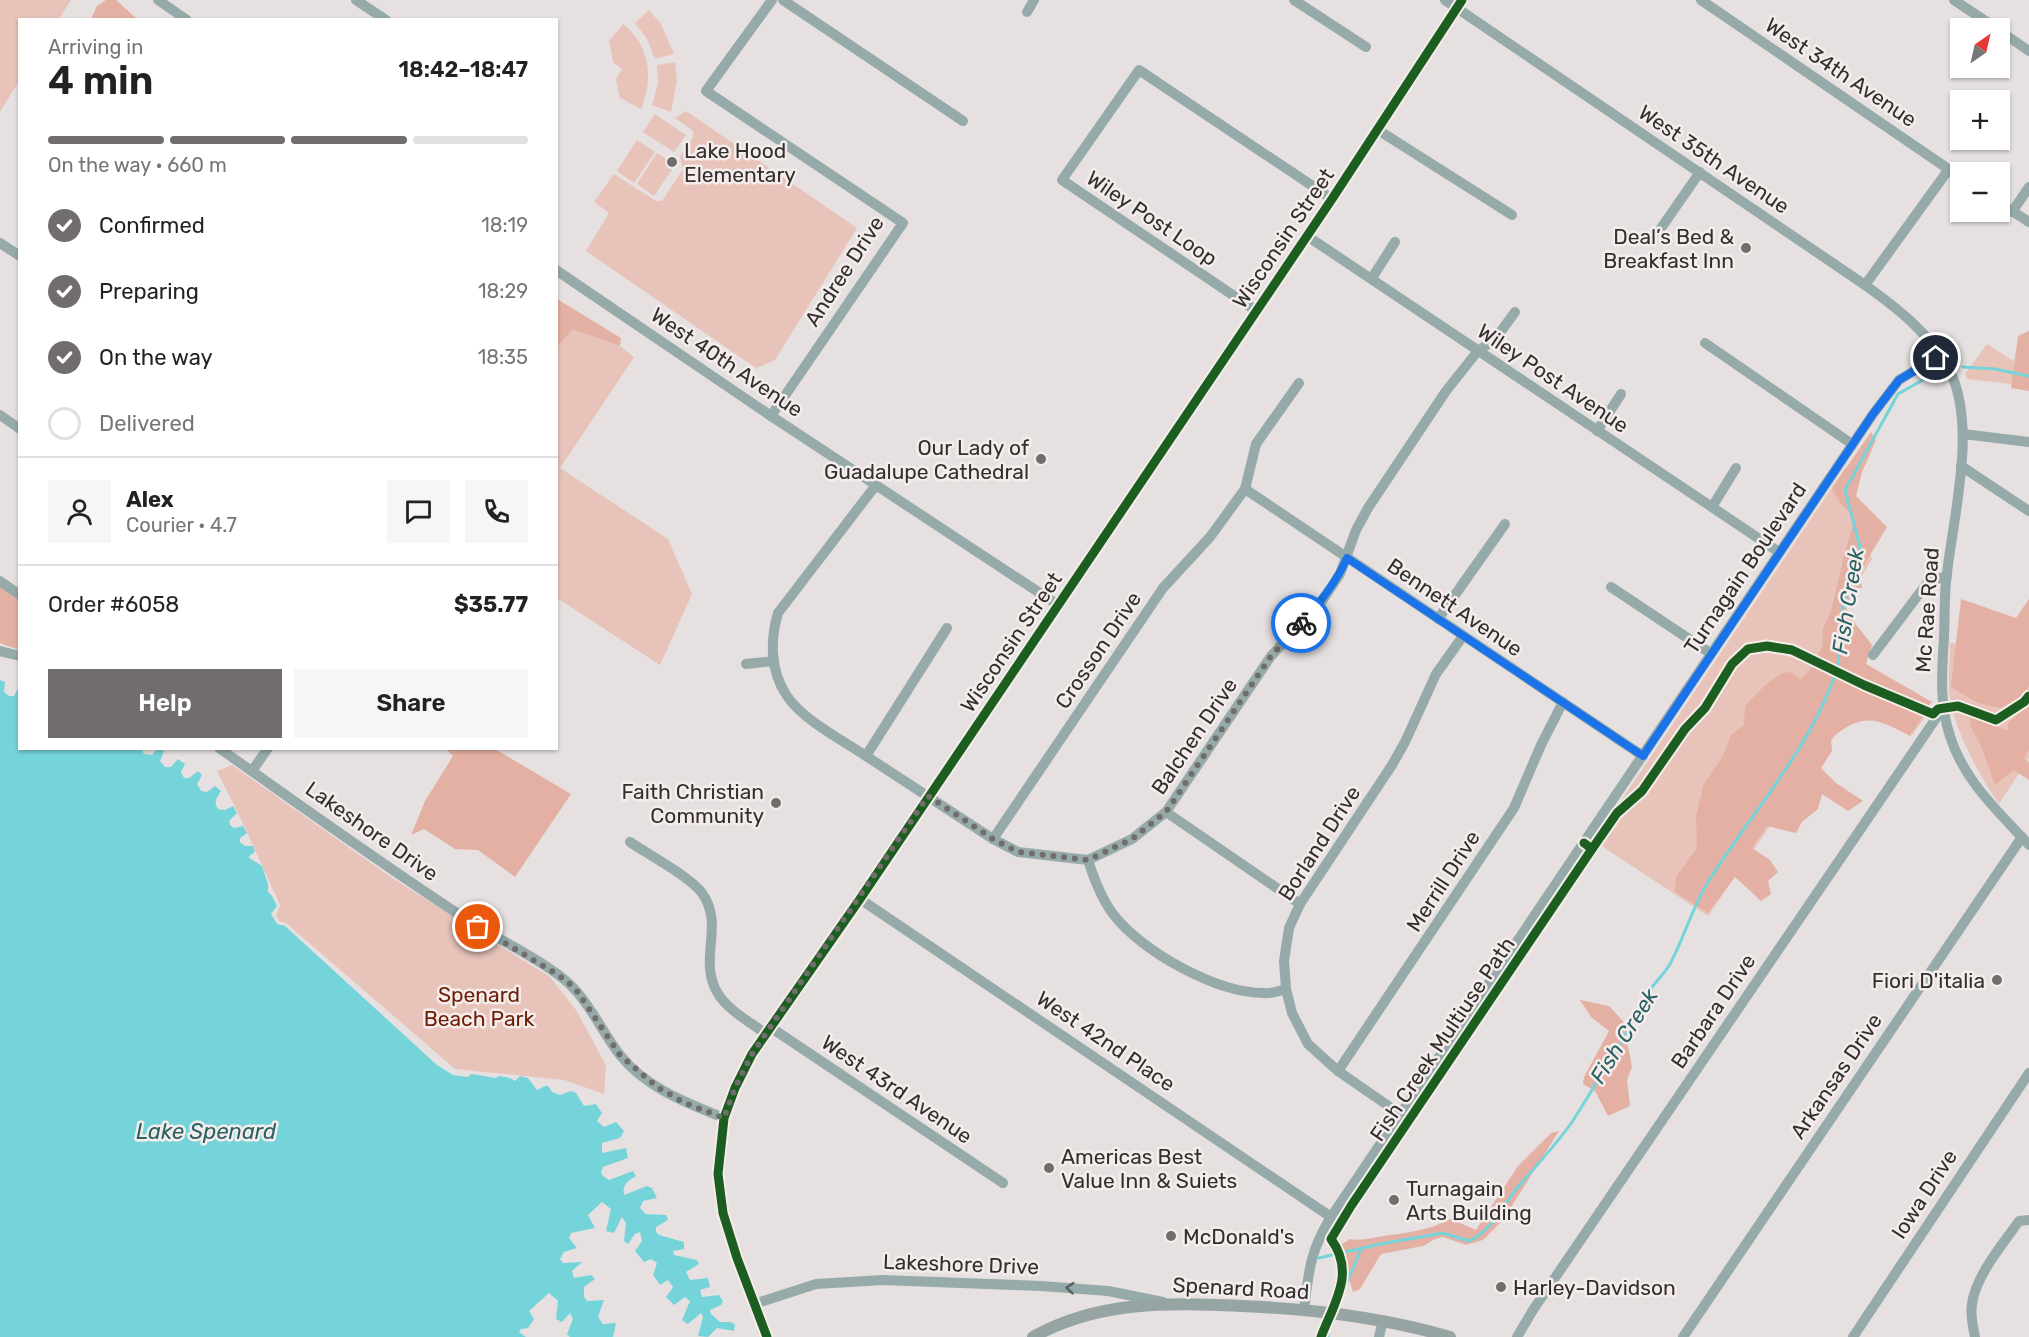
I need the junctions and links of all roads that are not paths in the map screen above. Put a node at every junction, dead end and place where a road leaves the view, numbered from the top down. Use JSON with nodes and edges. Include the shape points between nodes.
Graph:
{"nodes":[{"id":1,"x":158,"y":0,"type":"edge"},
{"id":2,"x":356,"y":0,"type":"edge"},
{"id":3,"x":772,"y":0,"type":"edge"},
{"id":4,"x":783,"y":0,"type":"edge"},
{"id":5,"x":1034,"y":0,"type":"edge"},
{"id":6,"x":1293,"y":0,"type":"edge"},
{"id":7,"x":1445,"y":0,"type":"edge"},
{"id":8,"x":1701,"y":0,"type":"edge"},
{"id":9,"x":1954,"y":0,"type":"edge"},
{"id":10,"x":1459,"y":4,"type":"edge"},
{"id":11,"x":1027,"y":12,"type":"dead end"},
{"id":12,"x":184,"y":18,"type":"edge"},
{"id":13,"x":383,"y":18,"type":"edge"},
{"id":14,"x":1980,"y":18,"type":"edge"},
{"id":15,"x":2010,"y":38,"type":"edge"},
{"id":16,"x":1366,"y":47,"type":"dead end"},
{"id":17,"x":2029,"y":51,"type":"edge"},
{"id":18,"x":963,"y":121,"type":"dead end"},
{"id":19,"x":1378,"y":130,"type":"junction"},
{"id":20,"x":1949,"y":169,"type":"joint"},
{"id":21,"x":1700,"y":172,"type":"junction"},
{"id":22,"x":2029,"y":187,"type":"edge"},
{"id":23,"x":1332,"y":199,"type":"junction"},
{"id":24,"x":2012,"y":212,"type":"joint"},
{"id":25,"x":1512,"y":215,"type":"dead end"},
{"id":26,"x":2029,"y":222,"type":"edge"},
{"id":27,"x":1659,"y":231,"type":"dead end"},
{"id":28,"x":1307,"y":236,"type":"junction"},
{"id":29,"x":1395,"y":242,"type":"dead end"},
{"id":30,"x":0,"y":243,"type":"edge"},
{"id":31,"x":18,"y":255,"type":"edge"},
{"id":32,"x":558,"y":271,"type":"edge"},
{"id":33,"x":1372,"y":278,"type":"junction"},
{"id":34,"x":1865,"y":285,"type":"junction"},
{"id":35,"x":1255,"y":310,"type":"junction"},
{"id":36,"x":1515,"y":312,"type":"dead end"},
{"id":37,"x":1705,"y":343,"type":"dead end"},
{"id":38,"x":1477,"y":352,"type":"junction"},
{"id":39,"x":1940,"y":355,"type":"junction"},
{"id":40,"x":1299,"y":383,"type":"dead end"},
{"id":41,"x":1621,"y":394,"type":"dead end"},
{"id":42,"x":0,"y":415,"type":"edge"},
{"id":43,"x":771,"y":416,"type":"junction"},
{"id":44,"x":18,"y":428,"type":"edge"},
{"id":45,"x":1597,"y":431,"type":"junction"},
{"id":46,"x":1963,"y":434,"type":"junction"},
{"id":47,"x":2029,"y":442,"type":"edge"},
{"id":48,"x":1852,"y":444,"type":"junction"},
{"id":49,"x":1961,"y":466,"type":"junction"},
{"id":50,"x":1736,"y":468,"type":"dead end"},
{"id":51,"x":876,"y":485,"type":"junction"},
{"id":52,"x":1245,"y":489,"type":"junction"},
{"id":53,"x":1712,"y":507,"type":"junction"},
{"id":54,"x":2029,"y":511,"type":"edge"},
{"id":55,"x":1505,"y":524,"type":"dead end"},
{"id":56,"x":1779,"y":552,"type":"junction"},
{"id":57,"x":1347,"y":558,"type":"junction"},
{"id":58,"x":1947,"y":576,"type":"junction"},
{"id":59,"x":0,"y":581,"type":"edge"},
{"id":60,"x":1611,"y":587,"type":"dead end"},
{"id":61,"x":18,"y":594,"type":"edge"},
{"id":62,"x":1058,"y":605,"type":"junction"},
{"id":63,"x":1438,"y":620,"type":"junction"},
{"id":64,"x":947,"y":628,"type":"dead end"},
{"id":65,"x":1463,"y":636,"type":"junction"},
{"id":66,"x":0,"y":651,"type":"edge"},
{"id":67,"x":1710,"y":654,"type":"junction"},
{"id":68,"x":1873,"y":655,"type":"dead end"},
{"id":69,"x":18,"y":656,"type":"edge"},
{"id":70,"x":774,"y":660,"type":"junction"},
{"id":71,"x":746,"y":664,"type":"dead end"},
{"id":72,"x":1563,"y":702,"type":"junction"},
{"id":73,"x":1943,"y":708,"type":"junction"},
{"id":74,"x":222,"y":750,"type":"edge"},
{"id":75,"x":266,"y":750,"type":"edge"},
{"id":76,"x":866,"y":756,"type":"junction"},
{"id":77,"x":1643,"y":756,"type":"junction"},
{"id":78,"x":252,"y":771,"type":"junction"},
{"id":79,"x":928,"y":796,"type":"junction"},
{"id":80,"x":1166,"y":812,"type":"junction"},
{"id":81,"x":993,"y":839,"type":"junction"},
{"id":82,"x":2026,"y":841,"type":"edge"},
{"id":83,"x":630,"y":842,"type":"dead end"},
{"id":84,"x":1088,"y":860,"type":"junction"},
{"id":85,"x":860,"y":899,"type":"junction"},
{"id":86,"x":1300,"y":904,"type":"junction"},
{"id":87,"x":1286,"y":989,"type":"junction"},
{"id":88,"x":768,"y":1030,"type":"junction"},
{"id":89,"x":1338,"y":1071,"type":"junction"},
{"id":90,"x":2029,"y":1073,"type":"edge"},
{"id":91,"x":1400,"y":1114,"type":"junction"},
{"id":92,"x":724,"y":1118,"type":"junction"},
{"id":93,"x":1003,"y":1183,"type":"dead end"},
{"id":94,"x":1331,"y":1217,"type":"junction"},
{"id":95,"x":2024,"y":1221,"type":"edge"},
{"id":96,"x":1108,"y":1291,"type":"junction"},
{"id":97,"x":1169,"y":1303,"type":"junction"},
{"id":98,"x":754,"y":1304,"type":"junction"},
{"id":99,"x":1111,"y":1309,"type":"junction"},
{"id":100,"x":1304,"y":1309,"type":"junction"},
{"id":101,"x":1383,"y":1320,"type":"junction"},
{"id":102,"x":767,"y":1337,"type":"edge"},
{"id":103,"x":1033,"y":1337,"type":"edge"},
{"id":104,"x":1379,"y":1337,"type":"edge"},
{"id":105,"x":1450,"y":1337,"type":"edge"},
{"id":106,"x":1517,"y":1337,"type":"edge"},
{"id":107,"x":1683,"y":1337,"type":"edge"},
{"id":108,"x":1853,"y":1337,"type":"edge"},
{"id":109,"x":1975,"y":1337,"type":"edge"}],
"edges":[{"from":1,"to":12,"type":"street"},
{"from":2,"to":13,"type":"street"},
{"from":3,"to":43,"type":"street","name":"Andree Drive","via":[[706,91],[903,224]]},
{"from":4,"to":18,"type":"street"},
{"from":5,"to":11,"type":"street"},
{"from":6,"to":16,"type":"street"},
{"from":7,"to":10,"type":"street","name":"West 35th Avenue"},
{"from":8,"to":20,"type":"street","name":"West 34th Avenue"},
{"from":9,"to":14,"type":"street"},
{"from":10,"to":19,"type":"street","name":"Wisconsin Street"},
{"from":10,"to":21,"type":"street","name":"West 35th Avenue"},
{"from":15,"to":17,"type":"street"},
{"from":19,"to":23,"type":"street","name":"Wisconsin Street"},
{"from":19,"to":25,"type":"street"},
{"from":20,"to":34,"type":"street"},
{"from":21,"to":27,"type":"street"},
{"from":21,"to":34,"type":"street","name":"West 35th Avenue"},
{"from":22,"to":24,"type":"street"},
{"from":23,"to":28,"type":"street","name":"Wisconsin Street"},
{"from":23,"to":35,"type":"street","name":"Wiley Post Loop","via":[[1139,70],[1062,180]]},
{"from":24,"to":26,"type":"street"},
{"from":28,"to":33,"type":"street","name":"Wiley Post Avenue"},
{"from":28,"to":35,"type":"street","name":"Wisconsin Street"},
{"from":29,"to":33,"type":"street"},
{"from":30,"to":31,"type":"street"},
{"from":32,"to":43,"type":"street","name":"West 40th Avenue"},
{"from":33,"to":38,"type":"street","name":"Wiley Post Avenue"},
{"from":34,"to":39,"type":"street","name":"West 35th Avenue","via":[[1901,312]]},
{"from":35,"to":62,"type":"street","name":"Wisconsin Street"},
{"from":36,"to":38,"type":"street","name":"Balchen Drive","via":[[1496,338]]},
{"from":37,"to":48,"type":"street"},
{"from":38,"to":45,"type":"street","name":"Wiley Post Avenue"},
{"from":38,"to":57,"type":"street","name":"Balchen Drive","via":[[1446,391],[1368,508]]},
{"from":39,"to":46,"type":"street","name":"Mc Rae Road","via":[[1959,393]]},
{"from":39,"to":48,"type":"street","name":"Turnagain Boulevard","via":[[1899,380]]},
{"from":40,"to":52,"type":"street","via":[[1256,444]]},
{"from":41,"to":45,"type":"street"},
{"from":42,"to":44,"type":"street"},
{"from":43,"to":51,"type":"street","name":"West 40th Avenue"},
{"from":45,"to":53,"type":"street","name":"Wiley Post Avenue"},
{"from":46,"to":47,"type":"street"},
{"from":46,"to":49,"type":"street","name":"Mc Rae Road"},
{"from":48,"to":56,"type":"street","name":"Turnagain Boulevard"},
{"from":49,"to":54,"type":"street"},
{"from":49,"to":58,"type":"street","name":"Mc Rae Road"},
{"from":50,"to":53,"type":"street"},
{"from":51,"to":62,"type":"street","name":"West 40th Avenue"},
{"from":51,"to":70,"type":"street","via":[[778,613],[773,631]]},
{"from":52,"to":57,"type":"street","name":"Bennett Avenue"},
{"from":52,"to":81,"type":"street","name":"Crosson Drive","via":[[1210,537],[1163,588]]},
{"from":53,"to":56,"type":"street","name":"Wiley Post Avenue"},
{"from":55,"to":63,"type":"street"},
{"from":56,"to":67,"type":"street","name":"Turnagain Boulevard"},
{"from":57,"to":63,"type":"street","name":"Bennett Avenue"},
{"from":57,"to":80,"type":"street","name":"Balchen Drive","via":[[1322,601],[1271,656]]},
{"from":58,"to":68,"type":"street","via":[[1928,582]]},
{"from":58,"to":73,"type":"street","name":"Mc Rae Road"},
{"from":59,"to":61,"type":"street"},
{"from":60,"to":67,"type":"street"},
{"from":62,"to":79,"type":"street","name":"Wisconsin Street"},
{"from":63,"to":65,"type":"street","name":"Bennett Avenue"},
{"from":64,"to":76,"type":"street"},
{"from":65,"to":72,"type":"street","name":"Bennett Avenue"},
{"from":65,"to":86,"type":"street","name":"Borland Drive","via":[[1436,674],[1392,765]]},
{"from":66,"to":69,"type":"street"},
{"from":67,"to":77,"type":"street","name":"Turnagain Boulevard"},
{"from":70,"to":71,"type":"street"},
{"from":70,"to":76,"type":"street","via":[[776,675],[788,697],[824,728]]},
{"from":72,"to":77,"type":"street","name":"Bennett Avenue"},
{"from":72,"to":89,"type":"street","name":"Merrill Drive","via":[[1514,808]]},
{"from":73,"to":82,"type":"street","name":"Mc Rae Road","via":[[1949,735],[1967,774]]},
{"from":73,"to":106,"type":"street","name":"Barbara Drive"},
{"from":74,"to":78,"type":"street","name":"Lakeshore Drive"},
{"from":75,"to":78,"type":"street"},
{"from":76,"to":79,"type":"street"},
{"from":77,"to":91,"type":"street","name":"Turnagain Boulevard"},
{"from":78,"to":92,"type":"street","name":"Lakeshore Drive","via":[[464,918],[557,974],[575,988],[620,1055],[635,1070],[685,1103]]},
{"from":79,"to":81,"type":"street"},
{"from":79,"to":85,"type":"street","name":"Wisconsin Street"},
{"from":80,"to":84,"type":"street","name":"Balchen Drive","via":[[1132,839]]},
{"from":80,"to":86,"type":"street"},
{"from":81,"to":84,"type":"street","via":[[1018,852]]},
{"from":82,"to":107,"type":"street","name":"Arkansas Drive"},
{"from":83,"to":88,"type":"street","name":"West 43rd Avenue","via":[[702,893],[713,928],[709,957],[716,991],[727,1005]]},
{"from":84,"to":87,"type":"street","via":[[1096,885],[1113,914],[1172,962],[1236,990],[1265,994]]},
{"from":85,"to":88,"type":"street","name":"Wisconsin Street"},
{"from":85,"to":94,"type":"street","name":"West 42nd Place"},
{"from":86,"to":87,"type":"street","name":"Borland Drive","via":[[1289,928],[1284,961]]},
{"from":87,"to":89,"type":"street","name":"Borland Drive","via":[[1308,1044]]},
{"from":88,"to":92,"type":"street","name":"Wisconsin Street","via":[[752,1054]]},
{"from":88,"to":93,"type":"street","name":"West 43rd Avenue"},
{"from":89,"to":91,"type":"street","name":"Borland Drive"},
{"from":90,"to":108,"type":"street","name":"Iowa Drive"},
{"from":91,"to":94,"type":"street","name":"Turnagain Boulevard"},
{"from":92,"to":98,"type":"street","name":"Wisconsin Street","via":[[718,1174],[723,1213]]},
{"from":94,"to":100,"type":"street","name":"Turnagain Boulevard","via":[[1310,1262]]},
{"from":95,"to":109,"type":"street","via":[[1978,1285],[1971,1317]]},
{"from":96,"to":97,"type":"street","name":"Lakeshore Drive"},
{"from":96,"to":98,"type":"street","name":"Lakeshore Drive","one_way":true,"via":[[846,1281],[816,1284]]},
{"from":96,"to":99,"type":"street","via":[[1118,1298]]},
{"from":97,"to":99,"type":"main road","name":"Spenard Road"},
{"from":97,"to":100,"type":"main road","name":"Spenard Road"},
{"from":98,"to":102,"type":"street","name":"Wisconsin Street"},
{"from":99,"to":103,"type":"main road","name":"Spenard Road","via":[[1067,1321]]},
{"from":100,"to":101,"type":"main road","name":"Spenard Road"},
{"from":101,"to":104,"type":"street"},
{"from":101,"to":105,"type":"main road","name":"Spenard Road"}]}
